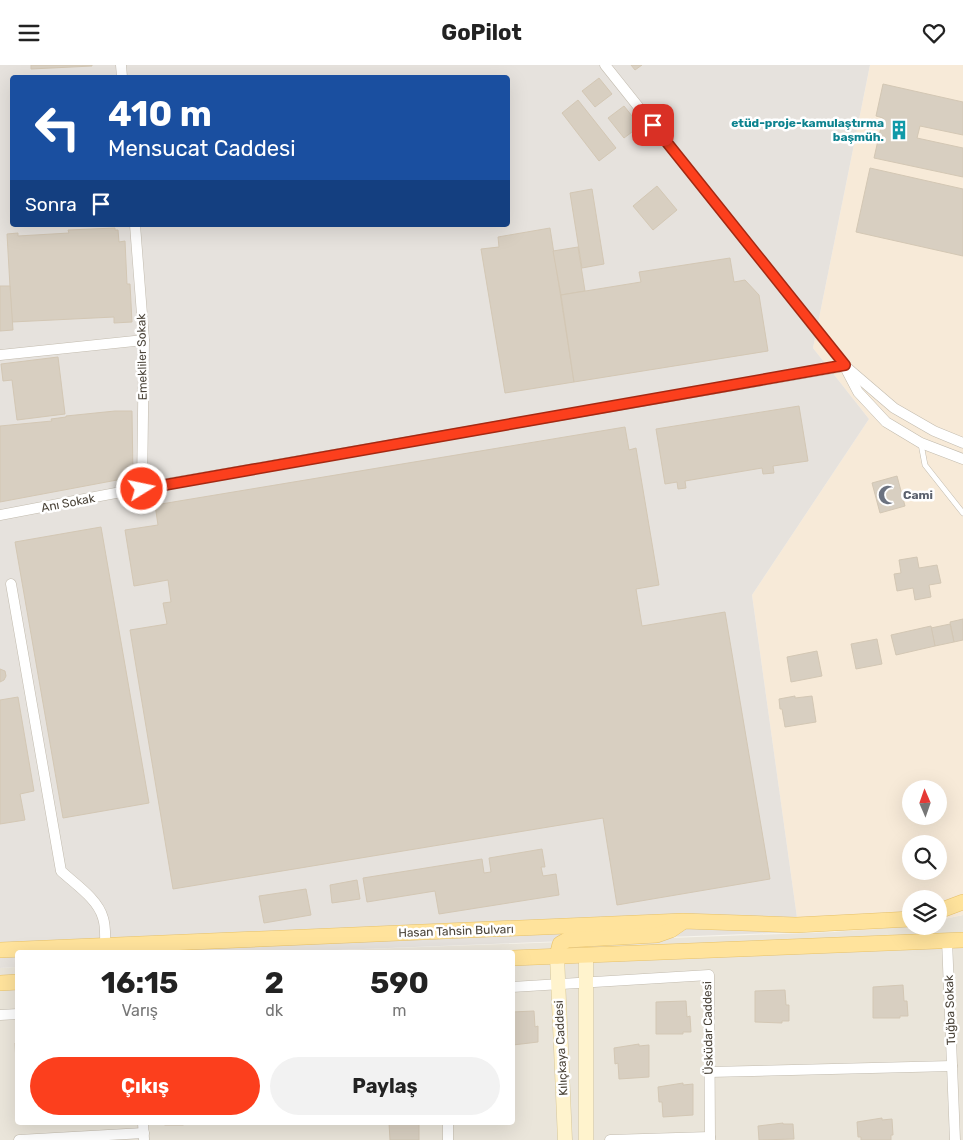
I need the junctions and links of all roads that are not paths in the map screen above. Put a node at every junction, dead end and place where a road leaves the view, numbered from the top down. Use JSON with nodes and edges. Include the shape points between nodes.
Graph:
{"nodes":[{"id":1,"x":605,"y":65,"type":"edge"},
{"id":2,"x":135,"y":227,"type":"edge"},
{"id":3,"x":144,"y":340,"type":"junction"},
{"id":4,"x":0,"y":355,"type":"edge"},
{"id":5,"x":845,"y":365,"type":"junction"},
{"id":6,"x":921,"y":443,"type":"junction"},
{"id":7,"x":963,"y":443,"type":"edge"},
{"id":8,"x":963,"y":459,"type":"edge"},
{"id":9,"x":142,"y":489,"type":"junction"},
{"id":10,"x":963,"y":513,"type":"edge"},
{"id":11,"x":0,"y":515,"type":"edge"},
{"id":12,"x":11,"y":584,"type":"dead end"},
{"id":13,"x":963,"y":902,"type":"edge"},
{"id":14,"x":947,"y":908,"type":"edge"},
{"id":15,"x":902,"y":919,"type":"edge"},
{"id":16,"x":683,"y":921,"type":"junction"},
{"id":17,"x":947,"y":940,"type":"junction"},
{"id":18,"x":963,"y":940,"type":"edge"},
{"id":19,"x":105,"y":946,"type":"junction"},
{"id":20,"x":0,"y":950,"type":"edge"},
{"id":21,"x":556,"y":956,"type":"junction"},
{"id":22,"x":586,"y":956,"type":"junction"},
{"id":23,"x":515,"y":958,"type":"edge"},
{"id":24,"x":15,"y":982,"type":"edge"},
{"id":25,"x":0,"y":983,"type":"edge"},
{"id":26,"x":586,"y":983,"type":"junction"},
{"id":27,"x":558,"y":984,"type":"junction"},
{"id":28,"x":515,"y":987,"type":"edge"},
{"id":29,"x":15,"y":1014,"type":"edge"},
{"id":30,"x":0,"y":1015,"type":"edge"},
{"id":31,"x":952,"y":1066,"type":"junction"},
{"id":32,"x":709,"y":1072,"type":"junction"},
{"id":33,"x":448,"y":1125,"type":"edge"},
{"id":34,"x":144,"y":1137,"type":"edge"},
{"id":35,"x":710,"y":1138,"type":"edge"},
{"id":36,"x":19,"y":1140,"type":"edge"},
{"id":37,"x":448,"y":1140,"type":"edge"},
{"id":38,"x":565,"y":1140,"type":"edge"},
{"id":39,"x":586,"y":1140,"type":"edge"},
{"id":40,"x":610,"y":1140,"type":"edge"},
{"id":41,"x":955,"y":1140,"type":"edge"}],
"edges":[{"from":1,"to":5,"type":"street"},
{"from":2,"to":3,"type":"street","name":"Emekliler Sokak"},
{"from":3,"to":4,"type":"street"},
{"from":3,"to":9,"type":"street","name":"Emekliler Sokak"},
{"from":5,"to":6,"type":"street","via":[[858,393],[886,422]]},
{"from":5,"to":7,"type":"street","via":[[894,408]]},
{"from":5,"to":9,"type":"street","name":"Anı Sokak"},
{"from":6,"to":8,"type":"street"},
{"from":6,"to":10,"type":"lane","via":[[925,465]]},
{"from":9,"to":11,"type":"street","name":"Anı Sokak"},
{"from":12,"to":19,"type":"street","via":[[61,871],[101,912]]},
{"from":13,"to":14,"type":"main road"},
{"from":15,"to":16,"type":"main road","name":"Hasan Tahsin Bulvarı","via":[[796,925]]},
{"from":16,"to":19,"type":"main road","name":"Hasan Tahsin Bulvarı"},
{"from":16,"to":21,"type":"main road","via":[[657,935],[567,939],[560,944]]},
{"from":17,"to":18,"type":"main road"},
{"from":17,"to":22,"type":"main road"},
{"from":17,"to":31,"type":"street","name":"Tuğba Sokak"},
{"from":19,"to":20,"type":"main road","name":"Hasan Tahsin Bulvarı"},
{"from":21,"to":22,"type":"main road"},
{"from":21,"to":23,"type":"main road"},
{"from":21,"to":27,"type":"street","name":"Kılıçkaya Caddesi"},
{"from":22,"to":26,"type":"street","name":"Kılıçkaya Caddesi"},
{"from":24,"to":25,"type":"main road"},
{"from":26,"to":27,"type":"street","name":"Üsküdar Caddesi"},
{"from":26,"to":32,"type":"street","name":"Üsküdar Caddesi","via":[[709,975]]},
{"from":26,"to":39,"type":"street","name":"Kılıçkaya Caddesi"},
{"from":27,"to":28,"type":"street","name":"Üsküdar Caddesi"},
{"from":27,"to":38,"type":"street","name":"Kılıçkaya Caddesi"},
{"from":29,"to":30,"type":"street"},
{"from":31,"to":32,"type":"street"},
{"from":31,"to":41,"type":"street","name":"Tuğba Sokak"},
{"from":32,"to":35,"type":"street","name":"Üsküdar Caddesi"},
{"from":33,"to":37,"type":"street"},
{"from":34,"to":36,"type":"street"},
{"from":35,"to":40,"type":"street"}]}
